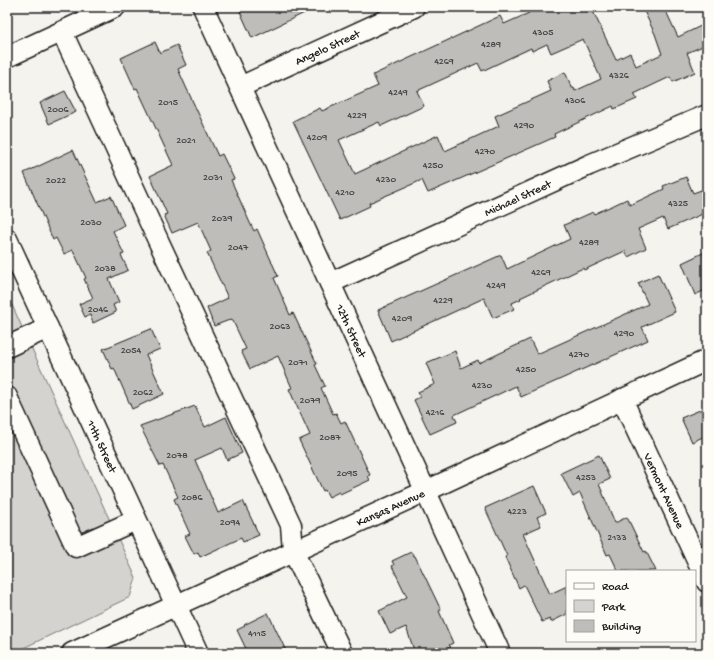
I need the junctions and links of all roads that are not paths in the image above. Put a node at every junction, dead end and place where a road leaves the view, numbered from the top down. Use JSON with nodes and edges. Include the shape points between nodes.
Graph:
{"nodes":[{"id":1,"x":116,"y":7,"type":"edge"},
{"id":2,"x":203,"y":7,"type":"edge"},
{"id":3,"x":414,"y":7,"type":"edge"},
{"id":4,"x":62,"y":32,"type":"junction"},
{"id":5,"x":7,"y":57,"type":"edge"},
{"id":6,"x":240,"y":87,"type":"junction"},
{"id":7,"x":707,"y":115,"type":"edge"},
{"id":8,"x":7,"y":238,"type":"edge"},
{"id":9,"x":330,"y":283,"type":"junction"},
{"id":10,"x":48,"y":328,"type":"junction"},
{"id":11,"x":7,"y":347,"type":"edge"},
{"id":12,"x":707,"y":360,"type":"edge"},
{"id":13,"x":7,"y":397,"type":"edge"},
{"id":14,"x":622,"y":398,"type":"junction"},
{"id":15,"x":426,"y":491,"type":"junction"},
{"id":16,"x":136,"y":520,"type":"junction"},
{"id":17,"x":293,"y":551,"type":"junction"},
{"id":18,"x":707,"y":582,"type":"edge"},
{"id":19,"x":175,"y":605,"type":"junction"},
{"id":20,"x":72,"y":653,"type":"edge"},
{"id":21,"x":198,"y":653,"type":"edge"},
{"id":22,"x":342,"y":653,"type":"edge"},
{"id":23,"x":500,"y":653,"type":"edge"}],
"edges":[{"from":1,"to":4,"type":"street"},
{"from":2,"to":6,"type":"street","name":"12th Street"},
{"from":3,"to":6,"type":"street","name":"Angelo Street"},
{"from":4,"to":5,"type":"street"},
{"from":4,"to":17,"type":"street","via":[[292,526]]},
{"from":6,"to":9,"type":"street","name":"12th Street"},
{"from":7,"to":9,"type":"street","name":"Michael Street","via":[[589,165]]},
{"from":8,"to":10,"type":"street","name":"11th Street"},
{"from":9,"to":15,"type":"street","name":"12th Street"},
{"from":10,"to":11,"type":"street"},
{"from":10,"to":16,"type":"street","name":"11th Street"},
{"from":12,"to":14,"type":"street","name":"Kansas Avenue"},
{"from":13,"to":16,"type":"street","via":[[76,548]]},
{"from":14,"to":15,"type":"street","name":"Kansas Avenue"},
{"from":14,"to":18,"type":"street","name":"Vermont Avenue"},
{"from":15,"to":17,"type":"street","name":"Kansas Avenue"},
{"from":15,"to":23,"type":"street","name":"12th Street"},
{"from":16,"to":19,"type":"street","name":"11th Street"},
{"from":17,"to":19,"type":"street","name":"Kansas Avenue"},
{"from":17,"to":22,"type":"street"},
{"from":19,"to":20,"type":"street","name":"Kansas Avenue"},
{"from":19,"to":21,"type":"street","name":"11th Street"}]}
